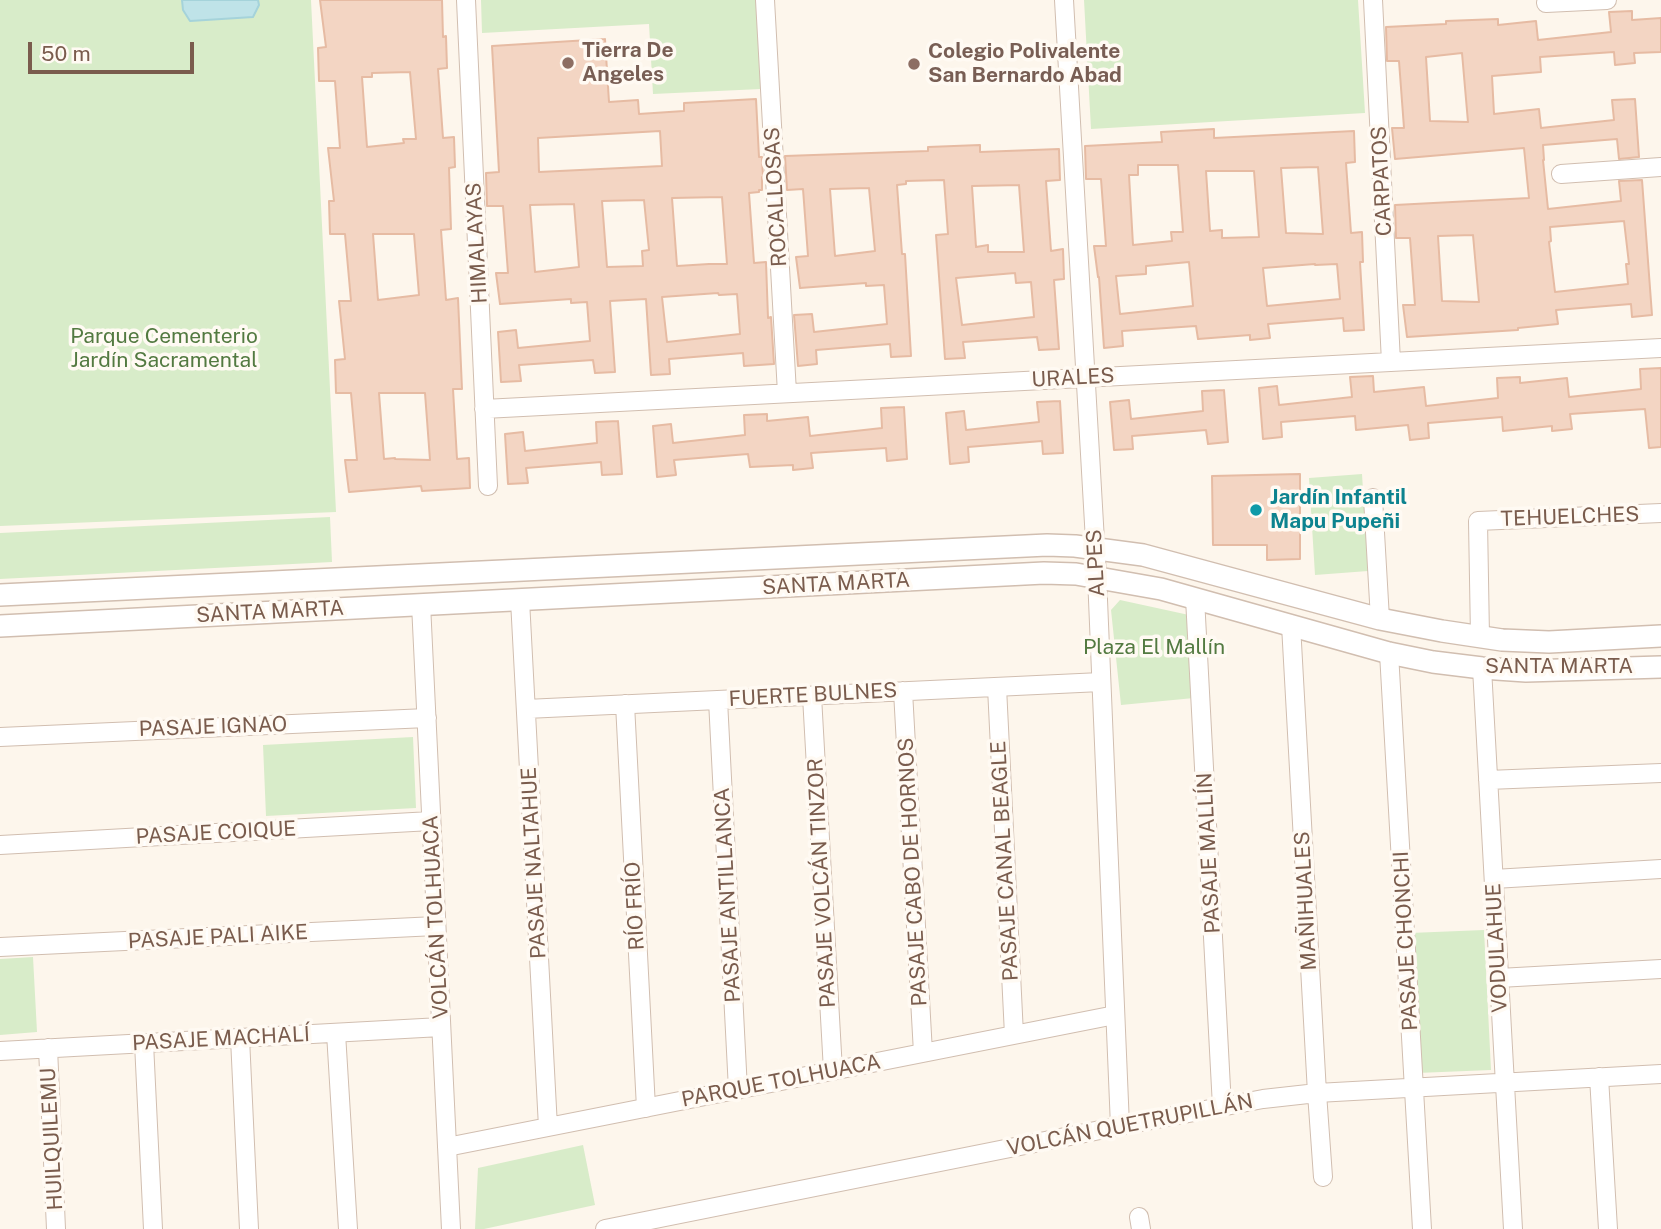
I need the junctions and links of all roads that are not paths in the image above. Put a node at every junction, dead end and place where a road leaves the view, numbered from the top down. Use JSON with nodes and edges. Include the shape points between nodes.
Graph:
{"nodes":[{"id":1,"x":466,"y":0,"type":"edge"},
{"id":2,"x":765,"y":0,"type":"edge"},
{"id":3,"x":1064,"y":0,"type":"edge"},
{"id":4,"x":1373,"y":0,"type":"edge"},
{"id":5,"x":1607,"y":0,"type":"edge"},
{"id":6,"x":1546,"y":3,"type":"dead end"},
{"id":7,"x":1661,"y":167,"type":"edge"},
{"id":8,"x":1562,"y":174,"type":"dead end"},
{"id":9,"x":1661,"y":348,"type":"edge"},
{"id":10,"x":1391,"y":362,"type":"junction"},
{"id":11,"x":1085,"y":378,"type":"junction"},
{"id":12,"x":787,"y":393,"type":"junction"},
{"id":13,"x":484,"y":409,"type":"junction"},
{"id":14,"x":488,"y":486,"type":"dead end"},
{"id":15,"x":1373,"y":498,"type":"dead end"},
{"id":16,"x":1661,"y":513,"type":"edge"},
{"id":17,"x":1095,"y":548,"type":"junction"},
{"id":18,"x":1097,"y":576,"type":"junction"},
{"id":19,"x":0,"y":595,"type":"edge"},
{"id":20,"x":1195,"y":598,"type":"junction"},
{"id":21,"x":520,"y":600,"type":"junction"},
{"id":22,"x":421,"y":604,"type":"junction"},
{"id":23,"x":1380,"y":619,"type":"junction"},
{"id":24,"x":1291,"y":625,"type":"junction"},
{"id":25,"x":0,"y":626,"type":"edge"},
{"id":26,"x":1661,"y":636,"type":"edge"},
{"id":27,"x":1480,"y":637,"type":"junction"},
{"id":28,"x":1390,"y":653,"type":"junction"},
{"id":29,"x":1661,"y":667,"type":"edge"},
{"id":30,"x":1482,"y":668,"type":"junction"},
{"id":31,"x":1101,"y":682,"type":"junction"},
{"id":32,"x":997,"y":687,"type":"junction"},
{"id":33,"x":903,"y":691,"type":"junction"},
{"id":34,"x":812,"y":696,"type":"junction"},
{"id":35,"x":718,"y":700,"type":"junction"},
{"id":36,"x":625,"y":704,"type":"junction"},
{"id":37,"x":526,"y":709,"type":"junction"},
{"id":38,"x":427,"y":718,"type":"junction"},
{"id":39,"x":0,"y":737,"type":"edge"},
{"id":40,"x":1661,"y":773,"type":"edge"},
{"id":41,"x":1488,"y":780,"type":"junction"},
{"id":42,"x":431,"y":821,"type":"junction"},
{"id":43,"x":0,"y":845,"type":"edge"},
{"id":44,"x":1661,"y":869,"type":"edge"},
{"id":45,"x":1493,"y":879,"type":"junction"},
{"id":46,"x":436,"y":926,"type":"junction"},
{"id":47,"x":0,"y":947,"type":"edge"},
{"id":48,"x":1661,"y":969,"type":"edge"},
{"id":49,"x":1499,"y":978,"type":"junction"},
{"id":50,"x":1115,"y":1014,"type":"junction"},
{"id":51,"x":441,"y":1027,"type":"junction"},
{"id":52,"x":336,"y":1033,"type":"junction"},
{"id":53,"x":1014,"y":1035,"type":"junction"},
{"id":54,"x":240,"y":1038,"type":"junction"},
{"id":55,"x":144,"y":1043,"type":"junction"},
{"id":56,"x":48,"y":1048,"type":"junction"},
{"id":57,"x":0,"y":1051,"type":"edge"},
{"id":58,"x":923,"y":1053,"type":"junction"},
{"id":59,"x":833,"y":1071,"type":"junction"},
{"id":60,"x":1661,"y":1074,"type":"edge"},
{"id":61,"x":1599,"y":1077,"type":"junction"},
{"id":62,"x":1505,"y":1082,"type":"junction"},
{"id":63,"x":1414,"y":1087,"type":"junction"},
{"id":64,"x":738,"y":1090,"type":"junction"},
{"id":65,"x":1317,"y":1093,"type":"junction"},
{"id":66,"x":1222,"y":1107,"type":"junction"},
{"id":67,"x":646,"y":1108,"type":"junction"},
{"id":68,"x":1120,"y":1126,"type":"junction"},
{"id":69,"x":548,"y":1127,"type":"junction"},
{"id":70,"x":447,"y":1147,"type":"junction"},
{"id":71,"x":1323,"y":1177,"type":"dead end"},
{"id":72,"x":56,"y":1229,"type":"edge"},
{"id":73,"x":153,"y":1229,"type":"edge"},
{"id":74,"x":249,"y":1229,"type":"edge"},
{"id":75,"x":348,"y":1229,"type":"edge"},
{"id":76,"x":451,"y":1229,"type":"edge"},
{"id":77,"x":605,"y":1229,"type":"edge"},
{"id":78,"x":1422,"y":1229,"type":"edge"},
{"id":79,"x":1513,"y":1229,"type":"edge"},
{"id":80,"x":1608,"y":1229,"type":"edge"}],
"edges":[{"from":1,"to":13,"type":"street","name":"HIMALAYAS"},
{"from":2,"to":12,"type":"street","name":"ROCALLOSAS"},
{"from":3,"to":11,"type":"street","name":"ALPES"},
{"from":4,"to":10,"type":"street","name":"CARPATOS"},
{"from":5,"to":6,"type":"street"},
{"from":7,"to":8,"type":"street"},
{"from":9,"to":10,"type":"street","name":"URALES"},
{"from":10,"to":11,"type":"street","name":"URALES"},
{"from":11,"to":12,"type":"street","name":"URALES"},
{"from":11,"to":17,"type":"street","name":"ALPES"},
{"from":12,"to":13,"type":"street","name":"URALES"},
{"from":13,"to":14,"type":"street","name":"HIMALAYAS"},
{"from":15,"to":23,"type":"street"},
{"from":16,"to":27,"type":"street","name":"TEHUELCHES","via":[[1478,521]]},
{"from":17,"to":18,"type":"street","name":"ALPES"},
{"from":17,"to":19,"type":"street","name":"SANTA MARTA","via":[[1047,545]]},
{"from":17,"to":23,"type":"street","name":"SANTA MARTA","via":[[1178,563]]},
{"from":18,"to":20,"type":"street","name":"SANTA MARTA"},
{"from":18,"to":21,"type":"street","name":"SANTA MARTA","via":[[1044,573]]},
{"from":18,"to":31,"type":"street","name":"ALPES"},
{"from":20,"to":24,"type":"street","name":"SANTA MARTA"},
{"from":20,"to":66,"type":"street","name":"PASAJE MALLÍN"},
{"from":21,"to":22,"type":"street","name":"SANTA MARTA"},
{"from":21,"to":37,"type":"street","name":"PASAJE NALTAHUE"},
{"from":22,"to":25,"type":"street","name":"SANTA MARTA"},
{"from":22,"to":38,"type":"street","name":"VOLCÁN TOLHUACA"},
{"from":23,"to":27,"type":"street","name":"SANTA MARTA"},
{"from":24,"to":28,"type":"street","name":"SANTA MARTA"},
{"from":24,"to":65,"type":"street","name":"MAÑIHUALES"},
{"from":26,"to":27,"type":"street","name":"SANTA MARTA","via":[[1549,642]]},
{"from":28,"to":30,"type":"street","name":"SANTA MARTA"},
{"from":28,"to":63,"type":"street","name":"PASAJE CHONCHI"},
{"from":29,"to":30,"type":"street","name":"SANTA MARTA"},
{"from":30,"to":41,"type":"street","name":"VODULAHUE"},
{"from":31,"to":32,"type":"street","name":"FUERTE BULNES"},
{"from":31,"to":50,"type":"street","name":"ALPES"},
{"from":32,"to":33,"type":"street","name":"FUERTE BULNES"},
{"from":32,"to":53,"type":"street","name":"PASAJE CANAL BEAGLE"},
{"from":33,"to":34,"type":"street","name":"FUERTE BULNES"},
{"from":33,"to":58,"type":"street","name":"PASAJE CABO DE HORNOS"},
{"from":34,"to":35,"type":"street","name":"FUERTE BULNES"},
{"from":34,"to":59,"type":"street","name":"PASAJE VOLCÁN TINZOR"},
{"from":35,"to":36,"type":"street","name":"FUERTE BULNES"},
{"from":35,"to":64,"type":"street","name":"PASAJE ANTILLANCA"},
{"from":36,"to":37,"type":"street","name":"FUERTE BULNES"},
{"from":36,"to":67,"type":"street","name":"RÍO FRÍO"},
{"from":37,"to":69,"type":"street","name":"PASAJE NALTAHUE"},
{"from":38,"to":39,"type":"street","name":"PASAJE IGNAO"},
{"from":38,"to":42,"type":"street","name":"VOLCÁN TOLHUACA"},
{"from":40,"to":41,"type":"street"},
{"from":41,"to":45,"type":"street","name":"VODULAHUE"},
{"from":42,"to":43,"type":"street","name":"PASAJE COIQUE"},
{"from":42,"to":46,"type":"street","name":"VOLCÁN TOLHUACA"},
{"from":44,"to":45,"type":"street"},
{"from":45,"to":49,"type":"street","name":"VODULAHUE"},
{"from":46,"to":47,"type":"street","name":"PASAJE PALI AIKE"},
{"from":46,"to":51,"type":"street","name":"VOLCÁN TOLHUACA"},
{"from":48,"to":49,"type":"street"},
{"from":49,"to":62,"type":"street","name":"VODULAHUE"},
{"from":50,"to":53,"type":"street","name":"PARQUE TOLHUACA"},
{"from":50,"to":68,"type":"street","name":"ALPES"},
{"from":51,"to":52,"type":"street","name":"PASAJE MACHALÍ"},
{"from":51,"to":70,"type":"street","name":"VOLCÁN TOLHUACA"},
{"from":52,"to":54,"type":"street","name":"PASAJE MACHALÍ"},
{"from":52,"to":75,"type":"street"},
{"from":53,"to":58,"type":"street","name":"PARQUE TOLHUACA"},
{"from":54,"to":55,"type":"street","name":"PASAJE MACHALÍ"},
{"from":54,"to":74,"type":"street"},
{"from":55,"to":56,"type":"street","name":"PASAJE MACHALÍ"},
{"from":55,"to":73,"type":"street"},
{"from":56,"to":57,"type":"street","name":"PASAJE MACHALÍ"},
{"from":56,"to":72,"type":"street","name":"HUILQUILEMU"},
{"from":58,"to":59,"type":"street","name":"PARQUE TOLHUACA"},
{"from":59,"to":64,"type":"street","name":"PARQUE TOLHUACA"},
{"from":60,"to":61,"type":"street","name":"VOLCÁN QUETRUPILLÁN"},
{"from":61,"to":62,"type":"street","name":"VOLCÁN QUETRUPILLÁN"},
{"from":61,"to":80,"type":"street"},
{"from":62,"to":63,"type":"street","name":"VOLCÁN QUETRUPILLÁN"},
{"from":62,"to":79,"type":"street","name":"VODULAHUE"},
{"from":63,"to":65,"type":"street","name":"VOLCÁN QUETRUPILLÁN"},
{"from":63,"to":78,"type":"street","name":"PASAJE CHONCHI"},
{"from":64,"to":67,"type":"street","name":"PARQUE TOLHUACA"},
{"from":65,"to":66,"type":"street","name":"VOLCÁN QUETRUPILLÁN"},
{"from":65,"to":71,"type":"street","name":"MAÑIHUALES"},
{"from":66,"to":68,"type":"street","name":"VOLCÁN QUETRUPILLÁN"},
{"from":67,"to":69,"type":"street","name":"PARQUE TOLHUACA"},
{"from":68,"to":77,"type":"street","name":"VOLCÁN QUETRUPILLÁN"},
{"from":69,"to":70,"type":"street","name":"PARQUE TOLHUACA"},
{"from":70,"to":76,"type":"street","name":"VOLCÁN TOLHUACA"}]}
